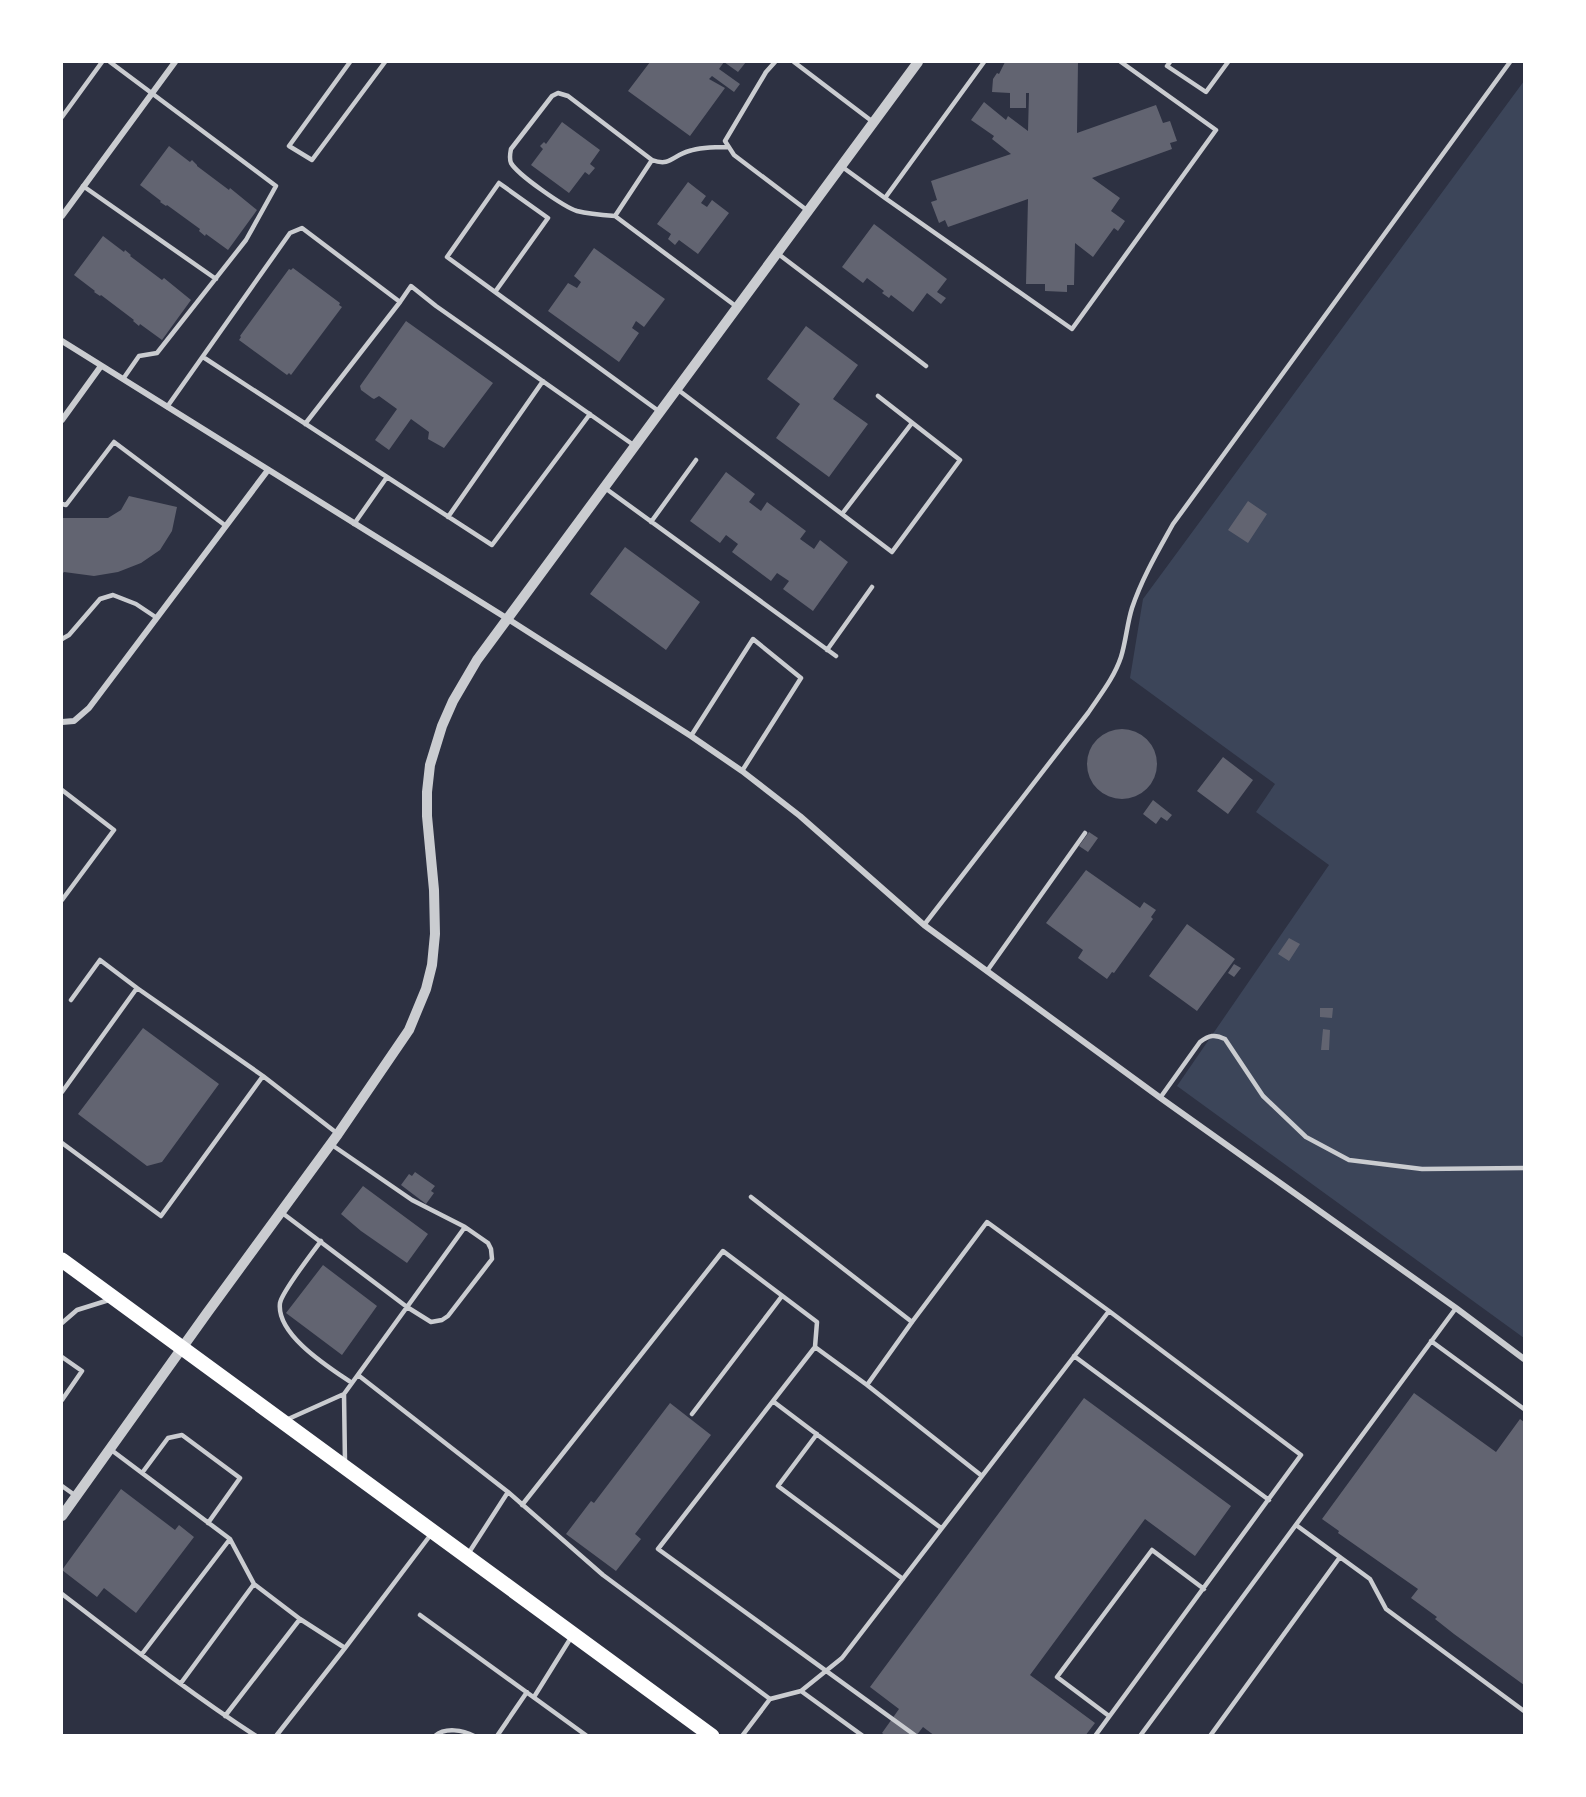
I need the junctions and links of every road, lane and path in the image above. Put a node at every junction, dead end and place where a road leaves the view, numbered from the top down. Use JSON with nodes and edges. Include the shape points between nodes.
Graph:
{"nodes":[{"id":1,"x":102,"y":62,"type":"edge"},
{"id":2,"x":110,"y":62,"type":"edge"},
{"id":3,"x":175,"y":62,"type":"edge"},
{"id":4,"x":350,"y":62,"type":"edge"},
{"id":5,"x":384,"y":62,"type":"edge"},
{"id":6,"x":775,"y":62,"type":"edge"},
{"id":7,"x":794,"y":62,"type":"edge"},
{"id":8,"x":918,"y":62,"type":"edge"},
{"id":9,"x":984,"y":62,"type":"edge"},
{"id":10,"x":1121,"y":62,"type":"edge"},
{"id":11,"x":1170,"y":62,"type":"edge"},
{"id":12,"x":1228,"y":62,"type":"edge"},
{"id":13,"x":1510,"y":62,"type":"edge"},
{"id":14,"x":152,"y":93,"type":"junction"},
{"id":15,"x":62,"y":117,"type":"edge"},
{"id":16,"x":873,"y":122,"type":"junction"},
{"id":17,"x":728,"y":147,"type":"junction"},
{"id":18,"x":652,"y":160,"type":"junction"},
{"id":19,"x":841,"y":165,"type":"junction"},
{"id":20,"x":83,"y":186,"type":"junction"},
{"id":21,"x":885,"y":198,"type":"junction"},
{"id":22,"x":808,"y":211,"type":"junction"},
{"id":23,"x":62,"y":216,"type":"edge"},
{"id":24,"x":615,"y":216,"type":"junction"},
{"id":25,"x":777,"y":253,"type":"junction"},
{"id":26,"x":216,"y":279,"type":"junction"},
{"id":27,"x":495,"y":292,"type":"junction"},
{"id":28,"x":400,"y":303,"type":"junction"},
{"id":29,"x":737,"y":308,"type":"junction"},
{"id":30,"x":62,"y":341,"type":"edge"},
{"id":31,"x":203,"y":357,"type":"junction"},
{"id":32,"x":101,"y":366,"type":"junction"},
{"id":33,"x":926,"y":366,"type":"dead end"},
{"id":34,"x":123,"y":379,"type":"junction"},
{"id":35,"x":543,"y":381,"type":"junction"},
{"id":36,"x":677,"y":389,"type":"junction"},
{"id":37,"x":878,"y":396,"type":"dead end"},
{"id":38,"x":167,"y":407,"type":"junction"},
{"id":39,"x":660,"y":412,"type":"junction"},
{"id":40,"x":590,"y":414,"type":"junction"},
{"id":41,"x":63,"y":415,"type":"edge"},
{"id":42,"x":912,"y":423,"type":"junction"},
{"id":43,"x":305,"y":424,"type":"junction"},
{"id":44,"x":635,"y":446,"type":"junction"},
{"id":45,"x":696,"y":460,"type":"dead end"},
{"id":46,"x":268,"y":470,"type":"junction"},
{"id":47,"x":387,"y":477,"type":"junction"},
{"id":48,"x":605,"y":488,"type":"junction"},
{"id":49,"x":62,"y":504,"type":"edge"},
{"id":50,"x":842,"y":514,"type":"junction"},
{"id":51,"x":448,"y":517,"type":"junction"},
{"id":52,"x":651,"y":522,"type":"junction"},
{"id":53,"x":354,"y":524,"type":"junction"},
{"id":54,"x":226,"y":526,"type":"junction"},
{"id":55,"x":872,"y":587,"type":"dead end"},
{"id":56,"x":157,"y":618,"type":"junction"},
{"id":57,"x":508,"y":619,"type":"junction"},
{"id":58,"x":62,"y":639,"type":"edge"},
{"id":59,"x":827,"y":650,"type":"junction"},
{"id":60,"x":836,"y":656,"type":"dead end"},
{"id":61,"x":62,"y":722,"type":"edge"},
{"id":62,"x":691,"y":736,"type":"junction"},
{"id":63,"x":742,"y":771,"type":"junction"},
{"id":64,"x":62,"y":790,"type":"edge"},
{"id":65,"x":1085,"y":833,"type":"dead end"},
{"id":66,"x":62,"y":888,"type":"edge"},
{"id":67,"x":68,"y":892,"type":"junction"},
{"id":68,"x":62,"y":900,"type":"edge"},
{"id":69,"x":924,"y":925,"type":"junction"},
{"id":70,"x":987,"y":971,"type":"junction"},
{"id":71,"x":137,"y":988,"type":"junction"},
{"id":72,"x":71,"y":1000,"type":"dead end"},
{"id":73,"x":263,"y":1076,"type":"junction"},
{"id":74,"x":62,"y":1092,"type":"edge"},
{"id":75,"x":1160,"y":1098,"type":"junction"},
{"id":76,"x":338,"y":1134,"type":"junction"},
{"id":77,"x":62,"y":1143,"type":"edge"},
{"id":78,"x":331,"y":1144,"type":"junction"},
{"id":79,"x":1524,"y":1168,"type":"edge"},
{"id":80,"x":751,"y":1197,"type":"dead end"},
{"id":81,"x":281,"y":1212,"type":"junction"},
{"id":82,"x":465,"y":1227,"type":"junction"},
{"id":83,"x":321,"y":1242,"type":"junction"},
{"id":84,"x":62,"y":1260,"type":"edge"},
{"id":85,"x":782,"y":1296,"type":"junction"},
{"id":86,"x":114,"y":1298,"type":"junction"},
{"id":87,"x":408,"y":1307,"type":"junction"},
{"id":88,"x":1456,"y":1308,"type":"junction"},
{"id":89,"x":1109,"y":1311,"type":"junction"},
{"id":90,"x":912,"y":1322,"type":"junction"},
{"id":91,"x":62,"y":1323,"type":"edge"},
{"id":92,"x":1431,"y":1341,"type":"junction"},
{"id":93,"x":182,"y":1347,"type":"junction"},
{"id":94,"x":815,"y":1347,"type":"junction"},
{"id":95,"x":62,"y":1356,"type":"edge"},
{"id":96,"x":1074,"y":1356,"type":"junction"},
{"id":97,"x":1524,"y":1359,"type":"edge"},
{"id":98,"x":358,"y":1375,"type":"junction"},
{"id":99,"x":352,"y":1383,"type":"junction"},
{"id":100,"x":867,"y":1385,"type":"junction"},
{"id":101,"x":344,"y":1394,"type":"junction"},
{"id":102,"x":62,"y":1400,"type":"edge"},
{"id":103,"x":774,"y":1402,"type":"junction"},
{"id":104,"x":1524,"y":1409,"type":"edge"},
{"id":105,"x":692,"y":1414,"type":"dead end"},
{"id":106,"x":284,"y":1421,"type":"junction"},
{"id":107,"x":817,"y":1434,"type":"junction"},
{"id":108,"x":110,"y":1448,"type":"junction"},
{"id":109,"x":345,"y":1466,"type":"junction"},
{"id":110,"x":142,"y":1473,"type":"junction"},
{"id":111,"x":982,"y":1476,"type":"junction"},
{"id":112,"x":62,"y":1486,"type":"edge"},
{"id":113,"x":508,"y":1492,"type":"junction"},
{"id":114,"x":76,"y":1496,"type":"junction"},
{"id":115,"x":1269,"y":1500,"type":"junction"},
{"id":116,"x":522,"y":1505,"type":"junction"},
{"id":117,"x":62,"y":1516,"type":"edge"},
{"id":118,"x":208,"y":1523,"type":"junction"},
{"id":119,"x":1296,"y":1525,"type":"junction"},
{"id":120,"x":942,"y":1528,"type":"junction"},
{"id":121,"x":433,"y":1532,"type":"junction"},
{"id":122,"x":230,"y":1539,"type":"junction"},
{"id":123,"x":467,"y":1556,"type":"junction"},
{"id":124,"x":1340,"y":1557,"type":"junction"},
{"id":125,"x":903,"y":1578,"type":"junction"},
{"id":126,"x":254,"y":1584,"type":"junction"},
{"id":127,"x":1204,"y":1589,"type":"junction"},
{"id":128,"x":62,"y":1594,"type":"edge"},
{"id":129,"x":420,"y":1615,"type":"dead end"},
{"id":130,"x":300,"y":1619,"type":"junction"},
{"id":131,"x":574,"y":1634,"type":"junction"},
{"id":132,"x":345,"y":1648,"type":"junction"},
{"id":133,"x":142,"y":1654,"type":"junction"},
{"id":134,"x":826,"y":1670,"type":"junction"},
{"id":135,"x":181,"y":1683,"type":"junction"},
{"id":136,"x":801,"y":1691,"type":"junction"},
{"id":137,"x":527,"y":1692,"type":"junction"},
{"id":138,"x":534,"y":1697,"type":"junction"},
{"id":139,"x":770,"y":1698,"type":"junction"},
{"id":140,"x":1524,"y":1711,"type":"edge"},
{"id":141,"x":225,"y":1716,"type":"junction"},
{"id":142,"x":1109,"y":1716,"type":"junction"},
{"id":143,"x":256,"y":1736,"type":"edge"},
{"id":144,"x":276,"y":1736,"type":"edge"},
{"id":145,"x":435,"y":1736,"type":"edge"},
{"id":146,"x":474,"y":1736,"type":"edge"},
{"id":147,"x":497,"y":1736,"type":"edge"},
{"id":148,"x":587,"y":1736,"type":"edge"},
{"id":149,"x":712,"y":1736,"type":"edge"},
{"id":150,"x":742,"y":1736,"type":"edge"},
{"id":151,"x":863,"y":1736,"type":"edge"},
{"id":152,"x":916,"y":1736,"type":"edge"},
{"id":153,"x":1095,"y":1736,"type":"edge"},
{"id":154,"x":1140,"y":1736,"type":"edge"},
{"id":155,"x":1210,"y":1736,"type":"edge"}],
"edges":[{"from":1,"to":15,"type":"lane"},
{"from":2,"to":14,"type":"lane"},
{"from":3,"to":14,"type":"street"},
{"from":4,"to":5,"type":"lane","via":[[290,146],[312,160]]},
{"from":6,"to":17,"type":"lane","via":[[725,141]]},
{"from":7,"to":16,"type":"lane"},
{"from":8,"to":16,"type":"street"},
{"from":9,"to":21,"type":"lane"},
{"from":10,"to":21,"type":"lane","via":[[1216,130],[1072,329]]},
{"from":11,"to":12,"type":"lane","via":[[1167,66],[1206,92]]},
{"from":13,"to":69,"type":"lane","via":[[1173,524],[1140,589],[1112,678]]},
{"from":14,"to":20,"type":"street"},
{"from":14,"to":26,"type":"lane","via":[[276,186],[246,240]]},
{"from":16,"to":19,"type":"street"},
{"from":17,"to":18,"type":"lane","via":[[687,151],[666,163]]},
{"from":17,"to":22,"type":"lane"},
{"from":18,"to":24,"type":"lane"},
{"from":18,"to":24,"type":"lane","via":[[568,96],[558,93],[511,149],[509,156],[514,166],[560,203],[579,212]]},
{"from":19,"to":21,"type":"lane"},
{"from":19,"to":22,"type":"street"},
{"from":20,"to":23,"type":"street"},
{"from":20,"to":26,"type":"lane"},
{"from":22,"to":25,"type":"street"},
{"from":24,"to":29,"type":"lane"},
{"from":25,"to":29,"type":"street"},
{"from":25,"to":33,"type":"lane"},
{"from":26,"to":34,"type":"lane","via":[[157,353],[139,356]]},
{"from":27,"to":27,"type":"lane","via":[[447,257],[499,183],[548,218]]},
{"from":27,"to":39,"type":"lane"},
{"from":28,"to":31,"type":"lane","via":[[302,228],[290,233]]},
{"from":28,"to":35,"type":"lane","via":[[411,286]]},
{"from":28,"to":43,"type":"lane"},
{"from":29,"to":36,"type":"street"},
{"from":30,"to":32,"type":"street"},
{"from":31,"to":38,"type":"lane"},
{"from":31,"to":43,"type":"lane"},
{"from":32,"to":34,"type":"street"},
{"from":32,"to":41,"type":"street"},
{"from":34,"to":38,"type":"street"},
{"from":35,"to":40,"type":"lane"},
{"from":35,"to":51,"type":"lane"},
{"from":36,"to":39,"type":"street"},
{"from":36,"to":50,"type":"lane"},
{"from":37,"to":42,"type":"lane"},
{"from":38,"to":46,"type":"street"},
{"from":39,"to":44,"type":"street"},
{"from":40,"to":44,"type":"lane"},
{"from":40,"to":51,"type":"lane","via":[[492,546]]},
{"from":42,"to":50,"type":"lane"},
{"from":42,"to":50,"type":"lane","via":[[960,460],[892,552]]},
{"from":43,"to":47,"type":"lane"},
{"from":44,"to":48,"type":"street"},
{"from":45,"to":52,"type":"lane"},
{"from":46,"to":53,"type":"street"},
{"from":46,"to":54,"type":"street"},
{"from":47,"to":51,"type":"lane"},
{"from":47,"to":53,"type":"lane"},
{"from":48,"to":52,"type":"lane"},
{"from":48,"to":57,"type":"street"},
{"from":49,"to":54,"type":"lane","via":[[66,505],[114,442]]},
{"from":52,"to":59,"type":"lane"},
{"from":53,"to":57,"type":"street"},
{"from":54,"to":56,"type":"street"},
{"from":55,"to":59,"type":"lane"},
{"from":56,"to":58,"type":"lane","via":[[113,595],[100,599]]},
{"from":56,"to":61,"type":"street","via":[[89,708],[74,721]]},
{"from":57,"to":62,"type":"street"},
{"from":57,"to":76,"type":"street","via":[[453,701],[430,765],[427,816],[435,934],[426,989],[409,1030]]},
{"from":59,"to":60,"type":"lane"},
{"from":62,"to":63,"type":"street"},
{"from":62,"to":63,"type":"lane","via":[[753,639],[801,678]]},
{"from":63,"to":69,"type":"street","via":[[800,816]]},
{"from":64,"to":67,"type":"lane","via":[[114,830]]},
{"from":65,"to":70,"type":"lane"},
{"from":66,"to":67,"type":"lane"},
{"from":67,"to":68,"type":"lane"},
{"from":69,"to":70,"type":"street"},
{"from":70,"to":75,"type":"street"},
{"from":71,"to":72,"type":"lane","via":[[100,960]]},
{"from":71,"to":73,"type":"lane"},
{"from":71,"to":74,"type":"lane"},
{"from":73,"to":76,"type":"lane"},
{"from":73,"to":77,"type":"lane","via":[[161,1216]]},
{"from":75,"to":79,"type":"lane","via":[[1200,1042],[1217,1035],[1225,1039],[1263,1096],[1306,1137],[1349,1160],[1422,1169]]},
{"from":75,"to":88,"type":"street"},
{"from":76,"to":78,"type":"street"},
{"from":78,"to":81,"type":"street"},
{"from":78,"to":82,"type":"lane","via":[[412,1200]]},
{"from":80,"to":90,"type":"lane"},
{"from":81,"to":83,"type":"lane"},
{"from":81,"to":93,"type":"street"},
{"from":82,"to":87,"type":"lane"},
{"from":82,"to":87,"type":"lane","via":[[488,1243],[492,1259],[442,1320],[431,1322]]},
{"from":83,"to":87,"type":"lane"},
{"from":83,"to":99,"type":"lane","via":[[280,1303],[282,1314],[286,1327],[303,1347]]},
{"from":84,"to":86,"type":"main road"},
{"from":85,"to":94,"type":"lane","via":[[817,1322]]},
{"from":85,"to":105,"type":"lane"},
{"from":85,"to":116,"type":"lane","via":[[723,1251]]},
{"from":86,"to":91,"type":"lane","via":[[77,1310]]},
{"from":86,"to":93,"type":"main road"},
{"from":87,"to":98,"type":"lane"},
{"from":88,"to":92,"type":"lane"},
{"from":88,"to":97,"type":"street"},
{"from":89,"to":90,"type":"lane","via":[[987,1222]]},
{"from":89,"to":96,"type":"lane"},
{"from":89,"to":115,"type":"lane","via":[[1301,1455]]},
{"from":90,"to":100,"type":"lane"},
{"from":92,"to":104,"type":"lane"},
{"from":92,"to":119,"type":"lane"},
{"from":93,"to":106,"type":"main road"},
{"from":93,"to":108,"type":"street"},
{"from":94,"to":100,"type":"lane"},
{"from":94,"to":103,"type":"lane"},
{"from":95,"to":102,"type":"lane","via":[[82,1371]]},
{"from":96,"to":111,"type":"lane"},
{"from":96,"to":115,"type":"lane"},
{"from":98,"to":99,"type":"lane"},
{"from":98,"to":113,"type":"lane"},
{"from":99,"to":101,"type":"lane"},
{"from":100,"to":111,"type":"lane"},
{"from":101,"to":106,"type":"lane"},
{"from":101,"to":109,"type":"lane"},
{"from":103,"to":107,"type":"lane"},
{"from":103,"to":134,"type":"lane","via":[[658,1549]]},
{"from":106,"to":109,"type":"main road"},
{"from":107,"to":120,"type":"lane"},
{"from":107,"to":125,"type":"lane","via":[[778,1486]]},
{"from":108,"to":110,"type":"lane"},
{"from":108,"to":114,"type":"street"},
{"from":109,"to":121,"type":"main road"},
{"from":110,"to":118,"type":"lane"},
{"from":110,"to":118,"type":"lane","via":[[168,1438],[183,1435],[240,1478]]},
{"from":111,"to":120,"type":"lane"},
{"from":112,"to":114,"type":"lane"},
{"from":113,"to":116,"type":"lane"},
{"from":113,"to":123,"type":"lane"},
{"from":114,"to":117,"type":"street"},
{"from":115,"to":127,"type":"lane"},
{"from":116,"to":139,"type":"lane","via":[[603,1575]]},
{"from":118,"to":122,"type":"lane"},
{"from":119,"to":124,"type":"lane"},
{"from":119,"to":154,"type":"lane"},
{"from":120,"to":125,"type":"lane"},
{"from":121,"to":123,"type":"main road"},
{"from":121,"to":132,"type":"lane"},
{"from":122,"to":126,"type":"lane"},
{"from":122,"to":133,"type":"lane"},
{"from":123,"to":131,"type":"main road"},
{"from":124,"to":140,"type":"lane","via":[[1370,1579],[1386,1609]]},
{"from":124,"to":155,"type":"lane"},
{"from":125,"to":134,"type":"lane","via":[[842,1658]]},
{"from":126,"to":130,"type":"lane"},
{"from":126,"to":135,"type":"lane"},
{"from":127,"to":142,"type":"lane"},
{"from":127,"to":142,"type":"lane","via":[[1152,1550],[1057,1677]]},
{"from":128,"to":133,"type":"lane"},
{"from":129,"to":137,"type":"lane"},
{"from":130,"to":132,"type":"lane"},
{"from":130,"to":141,"type":"lane"},
{"from":131,"to":138,"type":"lane"},
{"from":131,"to":149,"type":"main road"},
{"from":132,"to":144,"type":"lane"},
{"from":133,"to":135,"type":"lane"},
{"from":134,"to":136,"type":"lane"},
{"from":134,"to":152,"type":"lane"},
{"from":135,"to":141,"type":"lane"},
{"from":136,"to":139,"type":"lane"},
{"from":136,"to":151,"type":"lane"},
{"from":137,"to":138,"type":"lane"},
{"from":137,"to":147,"type":"lane"},
{"from":138,"to":148,"type":"lane"},
{"from":139,"to":150,"type":"lane"},
{"from":141,"to":143,"type":"lane"},
{"from":142,"to":153,"type":"lane"},
{"from":145,"to":146,"type":"lane","via":[[440,1731],[464,1730]]}]}
